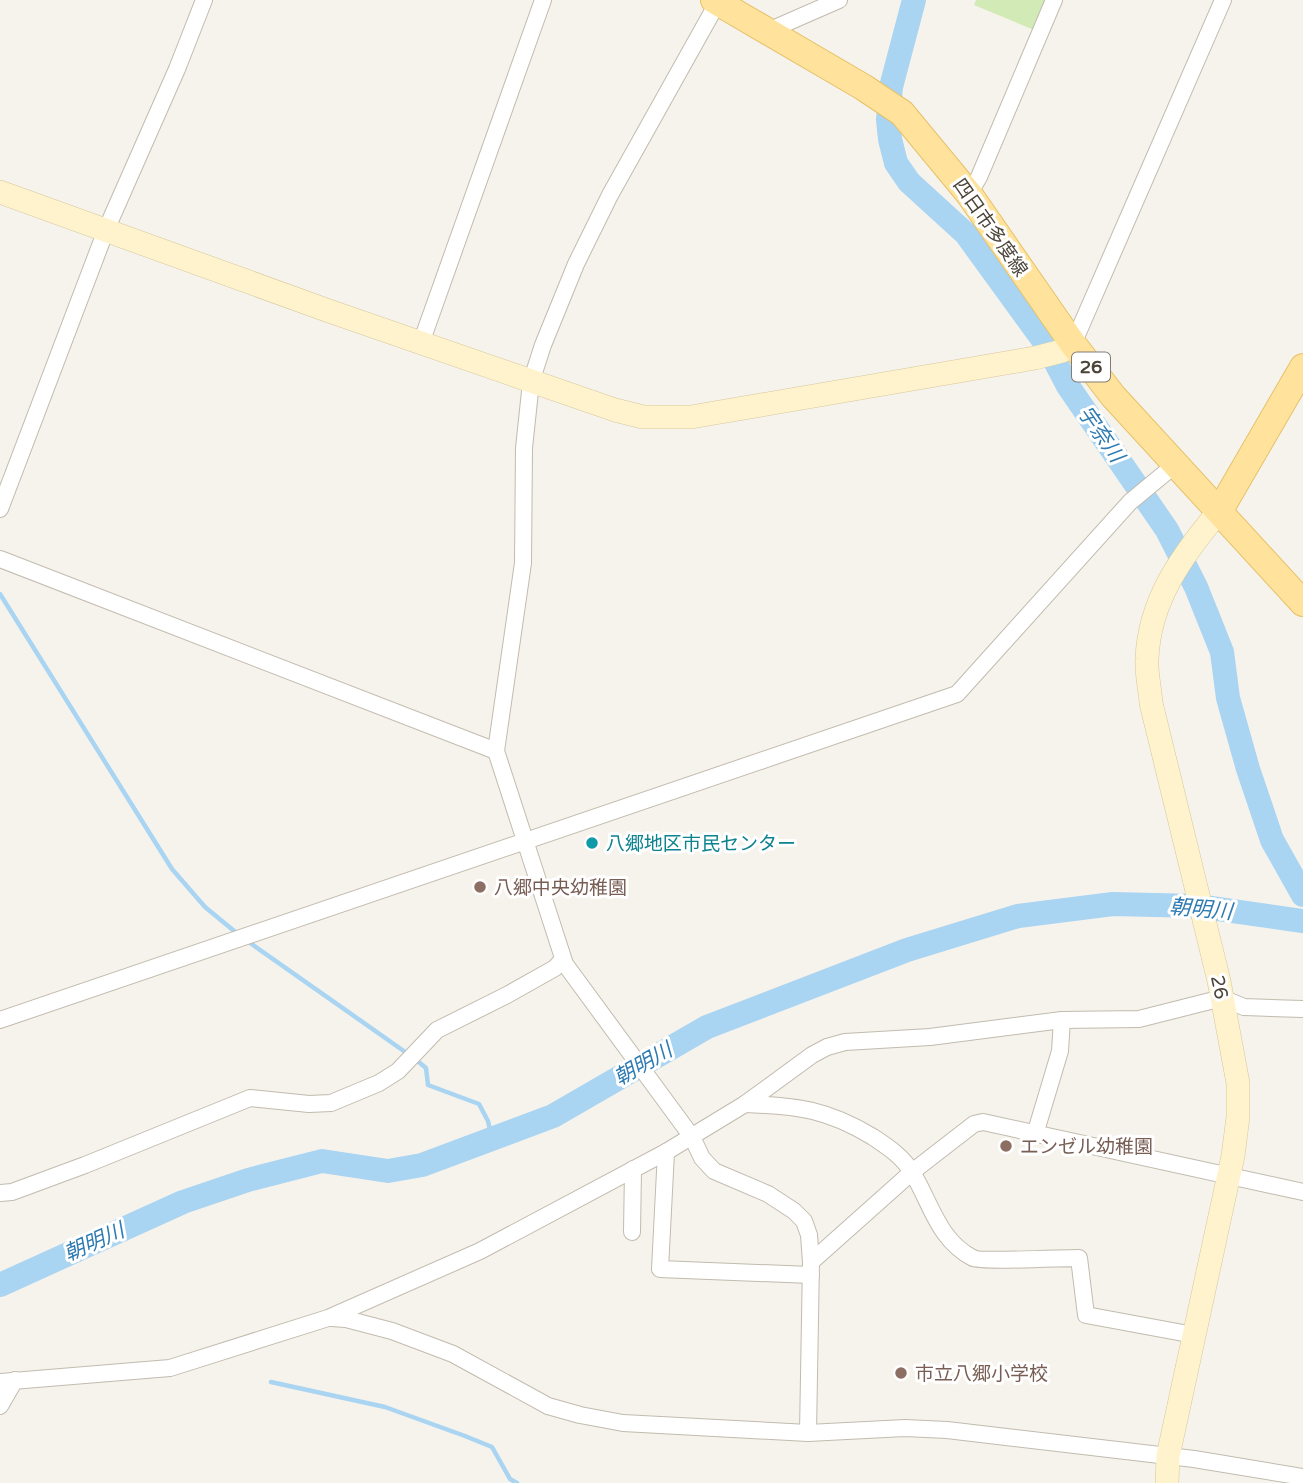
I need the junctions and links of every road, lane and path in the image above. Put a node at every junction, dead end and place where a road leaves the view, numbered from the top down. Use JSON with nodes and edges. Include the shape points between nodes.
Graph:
{"nodes":[{"id":1,"x":205,"y":0,"type":"edge"},
{"id":2,"x":542,"y":0,"type":"edge"},
{"id":3,"x":839,"y":0,"type":"edge"},
{"id":4,"x":1054,"y":0,"type":"edge"},
{"id":5,"x":1223,"y":0,"type":"edge"},
{"id":6,"x":717,"y":1,"type":"edge"},
{"id":7,"x":768,"y":31,"type":"junction"},
{"id":8,"x":0,"y":192,"type":"edge"},
{"id":9,"x":969,"y":194,"type":"junction"},
{"id":10,"x":106,"y":230,"type":"junction"},
{"id":11,"x":421,"y":343,"type":"junction"},
{"id":12,"x":1061,"y":350,"type":"junction"},
{"id":13,"x":1303,"y":367,"type":"edge"},
{"id":14,"x":531,"y":382,"type":"junction"},
{"id":15,"x":1176,"y":464,"type":"junction"},
{"id":16,"x":0,"y":509,"type":"edge"},
{"id":17,"x":1220,"y":510,"type":"junction"},
{"id":18,"x":0,"y":559,"type":"edge"},
{"id":19,"x":1303,"y":603,"type":"edge"},
{"id":20,"x":496,"y":751,"type":"junction"},
{"id":21,"x":526,"y":841,"type":"junction"},
{"id":22,"x":564,"y":962,"type":"junction"},
{"id":23,"x":1220,"y":990,"type":"junction"},
{"id":24,"x":1303,"y":1009,"type":"edge"},
{"id":25,"x":0,"y":1020,"type":"edge"},
{"id":26,"x":1062,"y":1020,"type":"junction"},
{"id":27,"x":745,"y":1104,"type":"junction"},
{"id":28,"x":1036,"y":1131,"type":"junction"},
{"id":29,"x":692,"y":1137,"type":"junction"},
{"id":30,"x":666,"y":1152,"type":"junction"},
{"id":31,"x":634,"y":1169,"type":"junction"},
{"id":32,"x":912,"y":1172,"type":"junction"},
{"id":33,"x":1230,"y":1176,"type":"junction"},
{"id":34,"x":1303,"y":1192,"type":"edge"},
{"id":35,"x":0,"y":1193,"type":"edge"},
{"id":36,"x":632,"y":1232,"type":"dead end"},
{"id":37,"x":811,"y":1268,"type":"junction"},
{"id":38,"x":328,"y":1318,"type":"junction"},
{"id":39,"x":1194,"y":1335,"type":"junction"},
{"id":40,"x":7,"y":1381,"type":"edge"},
{"id":41,"x":0,"y":1406,"type":"edge"},
{"id":42,"x":808,"y":1433,"type":"junction"},
{"id":43,"x":1168,"y":1456,"type":"junction"},
{"id":44,"x":1271,"y":1477,"type":"edge"},
{"id":45,"x":1303,"y":1477,"type":"edge"},
{"id":46,"x":1167,"y":1483,"type":"edge"}],
"edges":[{"from":1,"to":10,"type":"street"},
{"from":2,"to":11,"type":"street"},
{"from":3,"to":7,"type":"street"},
{"from":4,"to":9,"type":"street"},
{"from":5,"to":12,"type":"street"},
{"from":6,"to":7,"type":"main road","name":"四日市多度線","number":"26"},
{"from":6,"to":14,"type":"street","via":[[610,195]]},
{"from":7,"to":9,"type":"main road","name":"四日市多度線","number":"26","via":[[893,107]]},
{"from":8,"to":10,"type":"street"},
{"from":9,"to":12,"type":"main road","name":"四日市多度線","number":"26"},
{"from":10,"to":11,"type":"street"},
{"from":10,"to":16,"type":"street"},
{"from":11,"to":14,"type":"street"},
{"from":12,"to":14,"type":"street","via":[[691,417],[643,417]]},
{"from":12,"to":15,"type":"main road","name":"四日市多度線","number":"26","via":[[1113,396]]},
{"from":13,"to":17,"type":"main road"},
{"from":14,"to":20,"type":"street","via":[[524,448],[523,563]]},
{"from":15,"to":17,"type":"main road","name":"四日市多度線","number":"26"},
{"from":15,"to":21,"type":"street","via":[[1136,497],[957,694]]},
{"from":17,"to":19,"type":"main road","name":"四日市多度線","number":"26"},
{"from":17,"to":23,"type":"street","name":"26","via":[[1191,546],[1161,596],[1151,624],[1147,661],[1151,703]]},
{"from":18,"to":20,"type":"street"},
{"from":20,"to":21,"type":"street"},
{"from":21,"to":22,"type":"street"},
{"from":21,"to":25,"type":"street"},
{"from":22,"to":29,"type":"street"},
{"from":22,"to":35,"type":"street","via":[[437,1030],[398,1071],[379,1083],[331,1103],[250,1098],[85,1165]]},
{"from":23,"to":24,"type":"street","via":[[1244,1007]]},
{"from":23,"to":26,"type":"street","via":[[1139,1019]]},
{"from":23,"to":33,"type":"street","name":"26","via":[[1238,1083]]},
{"from":26,"to":27,"type":"street","via":[[930,1037],[845,1042],[812,1055]]},
{"from":26,"to":28,"type":"street","via":[[1060,1051]]},
{"from":27,"to":29,"type":"street"},
{"from":27,"to":32,"type":"street","via":[[788,1105],[840,1119],[899,1155]]},
{"from":28,"to":32,"type":"street","via":[[974,1124]]},
{"from":28,"to":33,"type":"street"},
{"from":29,"to":30,"type":"street"},
{"from":29,"to":37,"type":"street","via":[[714,1171],[768,1194],[804,1221]]},
{"from":30,"to":31,"type":"street"},
{"from":30,"to":37,"type":"street","via":[[660,1269]]},
{"from":31,"to":36,"type":"street"},
{"from":31,"to":38,"type":"street","via":[[480,1251]]},
{"from":32,"to":37,"type":"street"},
{"from":32,"to":39,"type":"street","via":[[943,1234],[974,1259],[1079,1258],[1086,1315]]},
{"from":33,"to":34,"type":"street"},
{"from":33,"to":39,"type":"street","name":"26"},
{"from":37,"to":42,"type":"street"},
{"from":38,"to":40,"type":"street","via":[[170,1368]]},
{"from":38,"to":42,"type":"street","via":[[362,1322],[440,1349],[548,1406],[580,1415],[623,1423]]},
{"from":39,"to":43,"type":"street","name":"26"},
{"from":40,"to":41,"type":"street"},
{"from":42,"to":43,"type":"street","via":[[926,1429]]},
{"from":43,"to":44,"type":"street"},
{"from":43,"to":46,"type":"street","name":"26"},
{"from":44,"to":45,"type":"street"}]}
